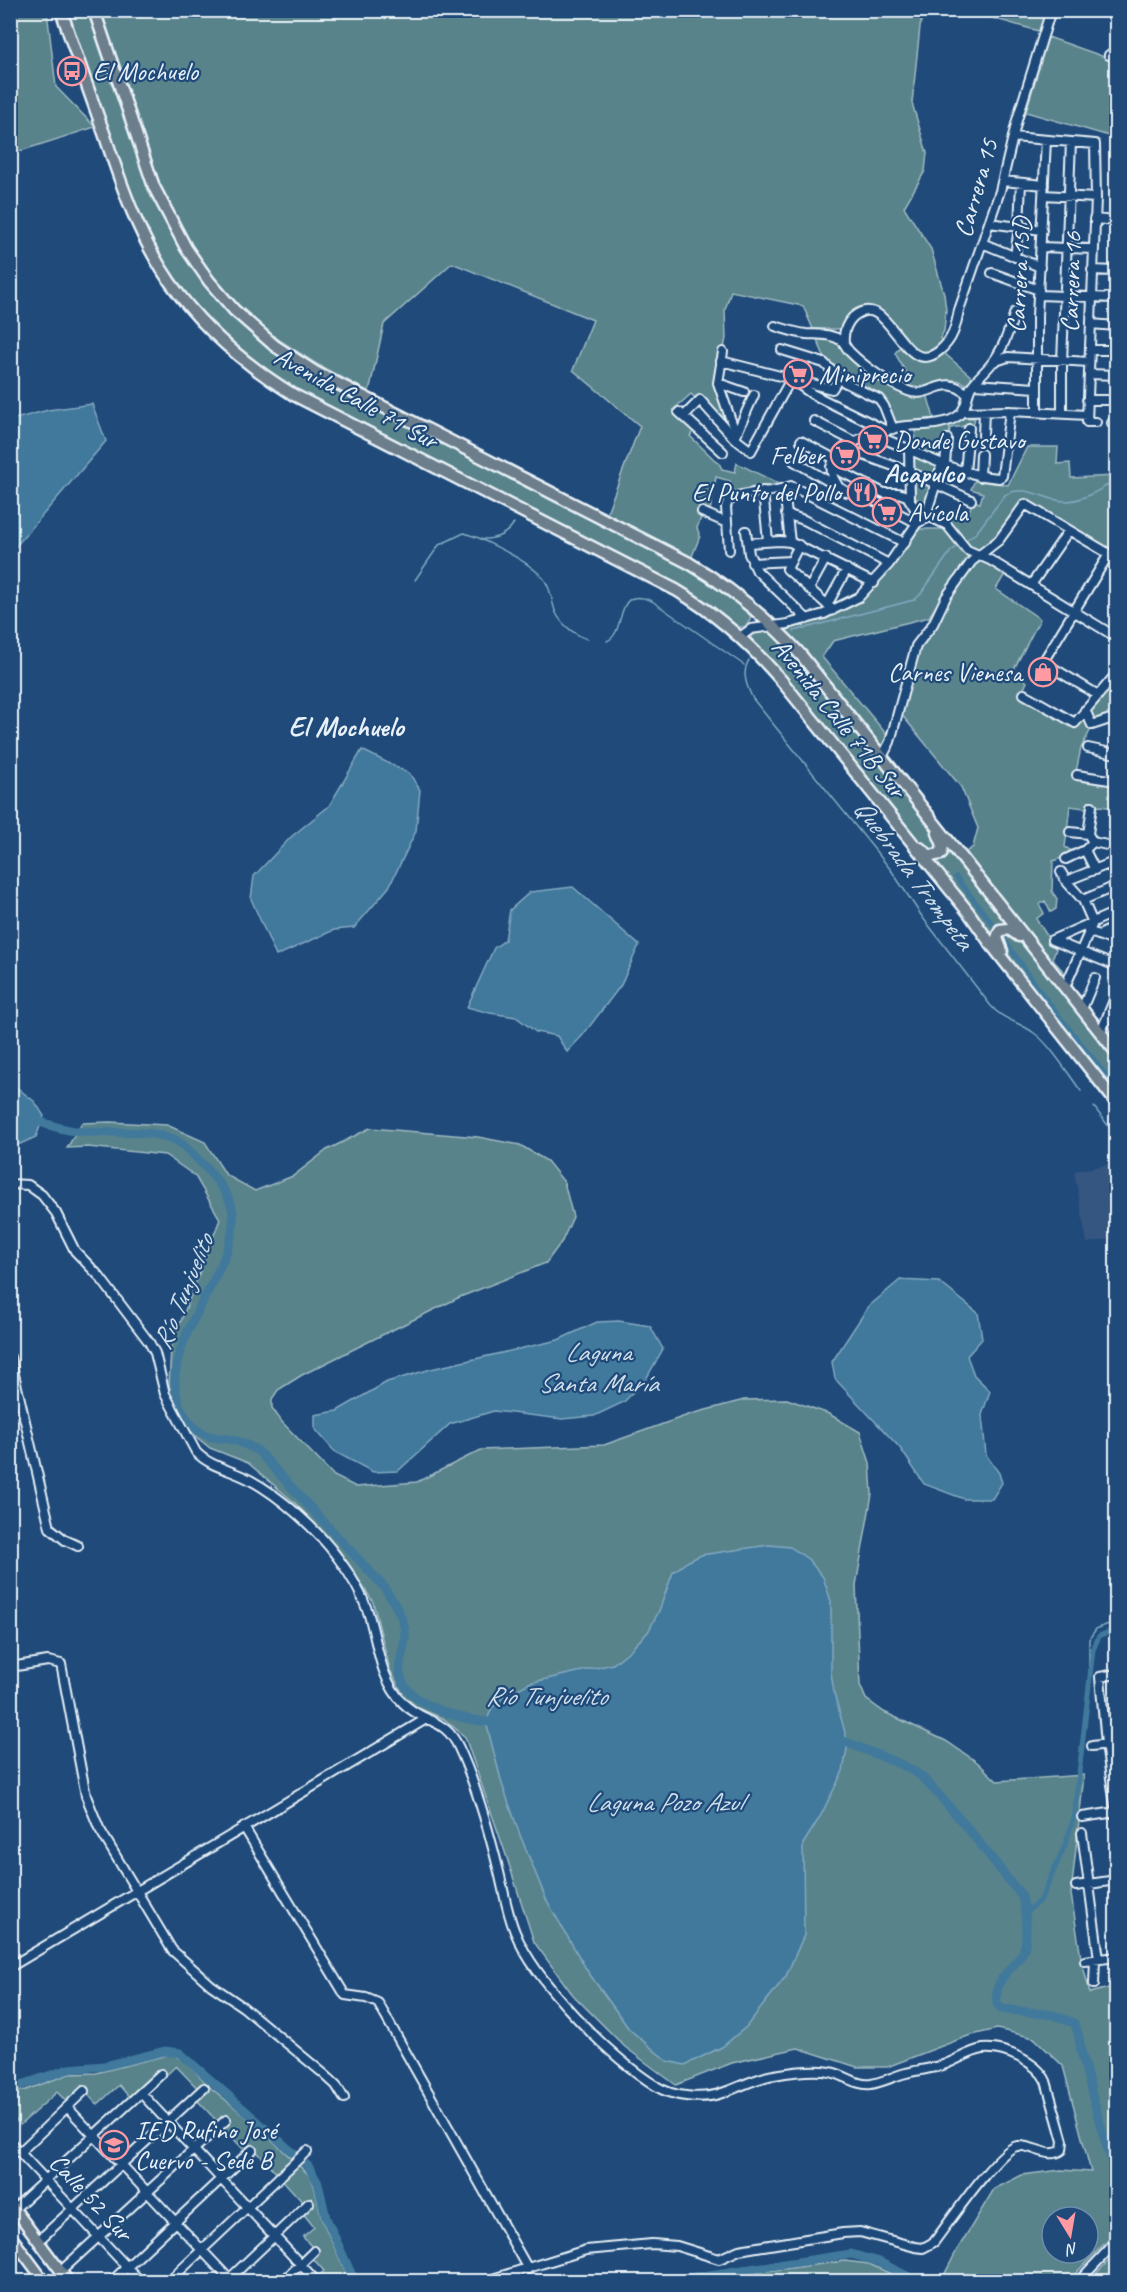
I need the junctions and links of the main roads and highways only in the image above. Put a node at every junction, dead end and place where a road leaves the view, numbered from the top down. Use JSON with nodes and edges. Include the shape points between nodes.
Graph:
{"nodes":[{"id":1,"x":61,"y":10,"type":"edge"},
{"id":2,"x":94,"y":10,"type":"edge"},
{"id":3,"x":469,"y":450,"type":"joint"},
{"id":4,"x":453,"y":476,"type":"joint"},
{"id":5,"x":924,"y":810,"type":"junction"},
{"id":6,"x":897,"y":825,"type":"junction"},
{"id":7,"x":1038,"y":955,"type":"junction"},
{"id":8,"x":1015,"y":974,"type":"junction"},
{"id":9,"x":1116,"y":1052,"type":"edge"},
{"id":10,"x":1116,"y":1102,"type":"edge"},
{"id":11,"x":13,"y":2206,"type":"edge"},
{"id":12,"x":10,"y":2235,"type":"edge"},
{"id":13,"x":45,"y":2282,"type":"edge"},
{"id":14,"x":69,"y":2282,"type":"edge"}],
"edges":[{"from":1,"to":4,"type":"highway","name":"Avenida Calle 71 Sur","via":[[130,208],[163,271],[189,306],[224,342],[272,381]]},
{"from":2,"to":3,"type":"highway","name":"Avenida Calle 71 Sur","via":[[159,198],[193,260],[225,302],[296,360]]},
{"from":3,"to":5,"type":"highway","name":"Avenida Calle 71B Sur","via":[[724,584],[801,655]]},
{"from":4,"to":6,"type":"highway","name":"Avenida Calle 71B Sur","via":[[676,590],[712,614],[781,680]]},
{"from":5,"to":6,"type":"highway","via":[[944,844],[939,855],[927,854]]},
{"from":5,"to":7,"type":"highway","name":"Avenida Calle 71B Sur"},
{"from":6,"to":8,"type":"highway","name":"Avenida Calle 71B Sur"},
{"from":7,"to":8,"type":"highway","via":[[1016,932],[1000,930],[997,941]]},
{"from":7,"to":9,"type":"highway","name":"Avenida Calle 71B Sur"},
{"from":8,"to":10,"type":"highway","name":"Avenida Calle 71B Sur"},
{"from":11,"to":14,"type":"main road"},
{"from":12,"to":13,"type":"main road"}]}
